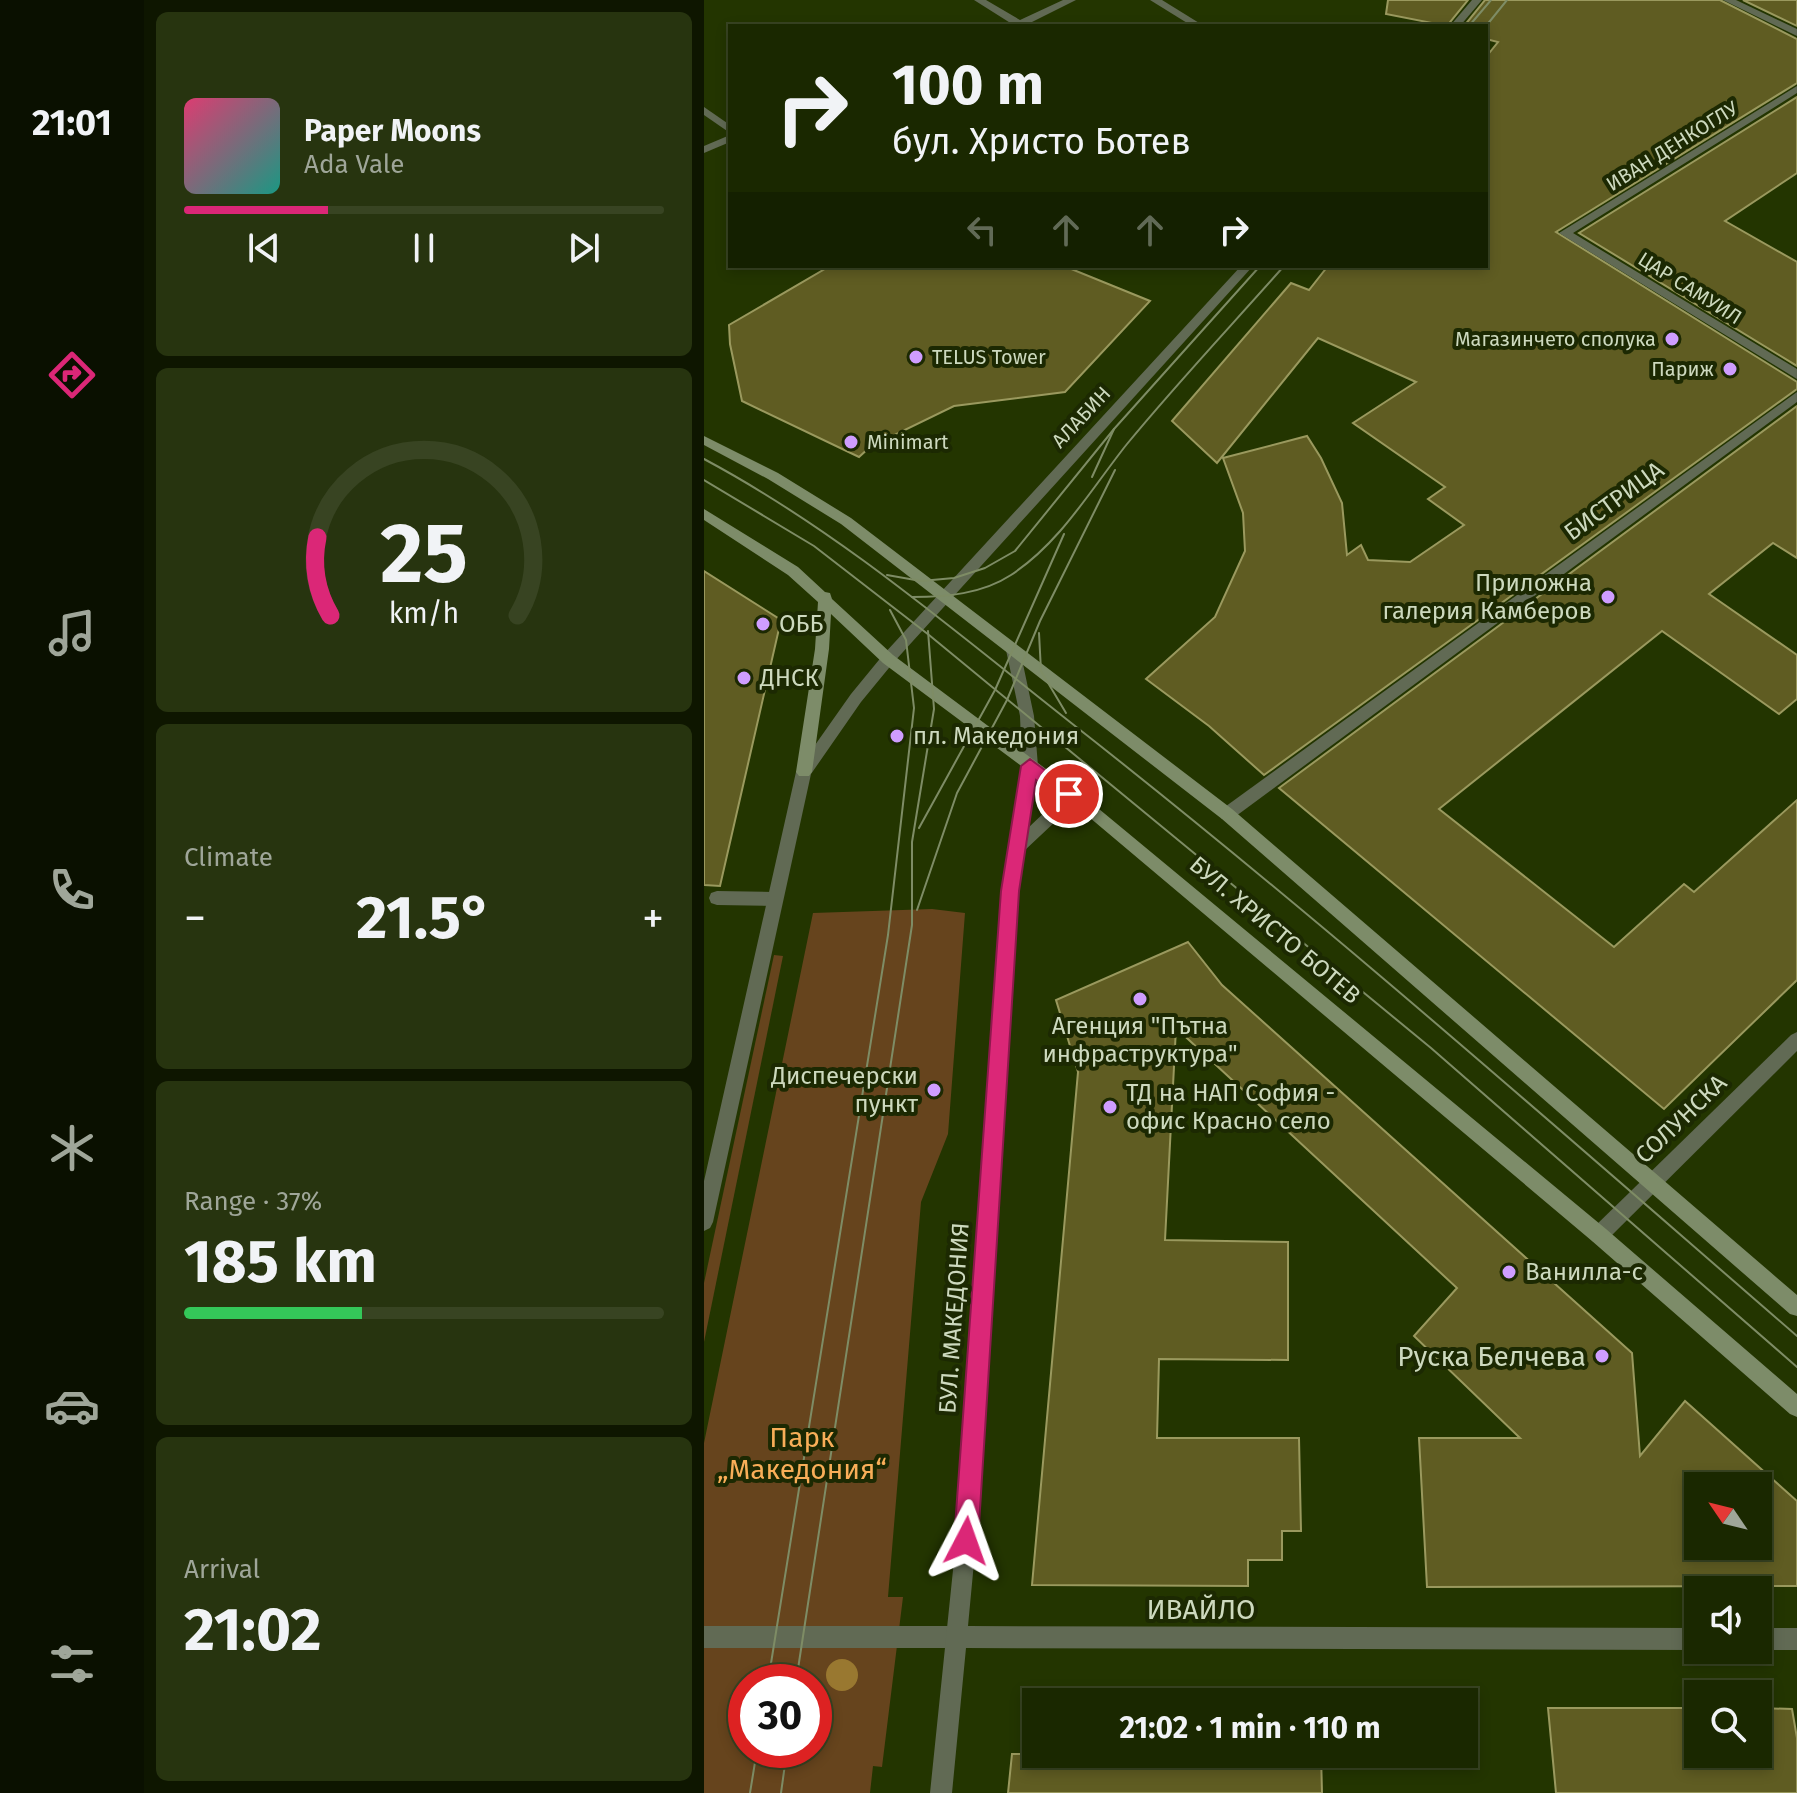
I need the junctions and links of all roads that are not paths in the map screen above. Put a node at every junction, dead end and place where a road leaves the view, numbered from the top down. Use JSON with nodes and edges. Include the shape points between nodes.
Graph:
{"nodes":[{"id":1,"x":979,"y":0,"type":"edge"},
{"id":2,"x":1071,"y":0,"type":"edge"},
{"id":3,"x":1155,"y":0,"type":"edge"},
{"id":4,"x":1477,"y":0,"type":"edge"},
{"id":5,"x":1728,"y":0,"type":"edge"},
{"id":6,"x":1016,"y":24,"type":"edge"},
{"id":7,"x":1020,"y":24,"type":"edge"},
{"id":8,"x":1196,"y":24,"type":"edge"},
{"id":9,"x":1457,"y":24,"type":"edge"},
{"id":10,"x":1797,"y":33,"type":"edge"},
{"id":11,"x":1797,"y":89,"type":"edge"},
{"id":12,"x":704,"y":110,"type":"edge"},
{"id":13,"x":728,"y":128,"type":"edge"},
{"id":14,"x":728,"y":139,"type":"edge"},
{"id":15,"x":704,"y":150,"type":"edge"},
{"id":16,"x":1565,"y":233,"type":"joint"},
{"id":17,"x":1245,"y":268,"type":"edge"},
{"id":18,"x":1797,"y":375,"type":"edge"},
{"id":19,"x":1797,"y":396,"type":"edge"},
{"id":20,"x":704,"y":440,"type":"edge"},
{"id":21,"x":704,"y":514,"type":"edge"},
{"id":22,"x":825,"y":597,"type":"junction"},
{"id":23,"x":945,"y":597,"type":"junction"},
{"id":24,"x":1013,"y":650,"type":"junction"},
{"id":25,"x":888,"y":659,"type":"junction"},
{"id":26,"x":1030,"y":766,"type":"junction"},
{"id":27,"x":804,"y":772,"type":"junction"},
{"id":28,"x":1088,"y":808,"type":"junction"},
{"id":29,"x":1227,"y":814,"type":"junction"},
{"id":30,"x":1019,"y":846,"type":"junction"},
{"id":31,"x":717,"y":898,"type":"dead end"},
{"id":32,"x":773,"y":899,"type":"junction"},
{"id":33,"x":1797,"y":1040,"type":"edge"},
{"id":34,"x":1651,"y":1182,"type":"junction"},
{"id":35,"x":704,"y":1222,"type":"edge"},
{"id":36,"x":1599,"y":1235,"type":"junction"},
{"id":37,"x":1797,"y":1307,"type":"edge"},
{"id":38,"x":1797,"y":1407,"type":"edge"},
{"id":39,"x":704,"y":1637,"type":"edge"},
{"id":40,"x":957,"y":1637,"type":"junction"},
{"id":41,"x":1684,"y":1639,"type":"edge"},
{"id":42,"x":1772,"y":1639,"type":"edge"},
{"id":43,"x":1797,"y":1639,"type":"edge"},
{"id":44,"x":941,"y":1793,"type":"edge"}],
"edges":[{"from":1,"to":6,"type":"street"},
{"from":2,"to":7,"type":"street"},
{"from":3,"to":8,"type":"street"},
{"from":4,"to":9,"type":"street"},
{"from":5,"to":10,"type":"street"},
{"from":11,"to":16,"type":"street","name":"ИВАН ДЕНКОГЛУ"},
{"from":12,"to":13,"type":"street"},
{"from":14,"to":15,"type":"street"},
{"from":16,"to":18,"type":"street","name":"ЦАР САМУИЛ"},
{"from":17,"to":23,"type":"street","name":"АЛАБИН"},
{"from":19,"to":29,"type":"street","name":"БИСТРИЦА"},
{"from":20,"to":23,"type":"main road","via":[[846,521]]},
{"from":21,"to":22,"type":"main road","name":"БУЛ. ХРИСТО БОТЕВ"},
{"from":22,"to":25,"type":"main road","name":"БУЛ. ХРИСТО БОТЕВ"},
{"from":22,"to":27,"type":"main road"},
{"from":23,"to":24,"type":"main road"},
{"from":23,"to":25,"type":"street"},
{"from":24,"to":26,"type":"street","name":"БУЛ. МАКЕДОНИЯ","via":[[1027,716]]},
{"from":24,"to":29,"type":"main road"},
{"from":25,"to":26,"type":"main road","name":"БУЛ. ХРИСТО БОТЕВ"},
{"from":25,"to":27,"type":"street"},
{"from":26,"to":28,"type":"main road","name":"БУЛ. ХРИСТО БОТЕВ"},
{"from":26,"to":30,"type":"street","name":"БУЛ. МАКЕДОНИЯ"},
{"from":27,"to":32,"type":"street"},
{"from":28,"to":30,"type":"street","via":[[1053,814]]},
{"from":28,"to":36,"type":"main road","name":"БУЛ. ХРИСТО БОТЕВ"},
{"from":29,"to":34,"type":"main road"},
{"from":30,"to":40,"type":"street","name":"БУЛ. МАКЕДОНИЯ","via":[[1010,891],[998,1037]]},
{"from":31,"to":32,"type":"street"},
{"from":32,"to":35,"type":"street"},
{"from":33,"to":34,"type":"street","name":"СОЛУНСКА"},
{"from":34,"to":36,"type":"street","name":"СОЛУНСКА"},
{"from":34,"to":37,"type":"main road"},
{"from":36,"to":38,"type":"main road","name":"БУЛ. ХРИСТО БОТЕВ"},
{"from":39,"to":40,"type":"street","name":"ИВАЙЛО"},
{"from":40,"to":41,"type":"street","name":"ИВАЙЛО"},
{"from":40,"to":44,"type":"street","name":"БУЛ. МАКЕДОНИЯ"},
{"from":42,"to":43,"type":"street"}]}
